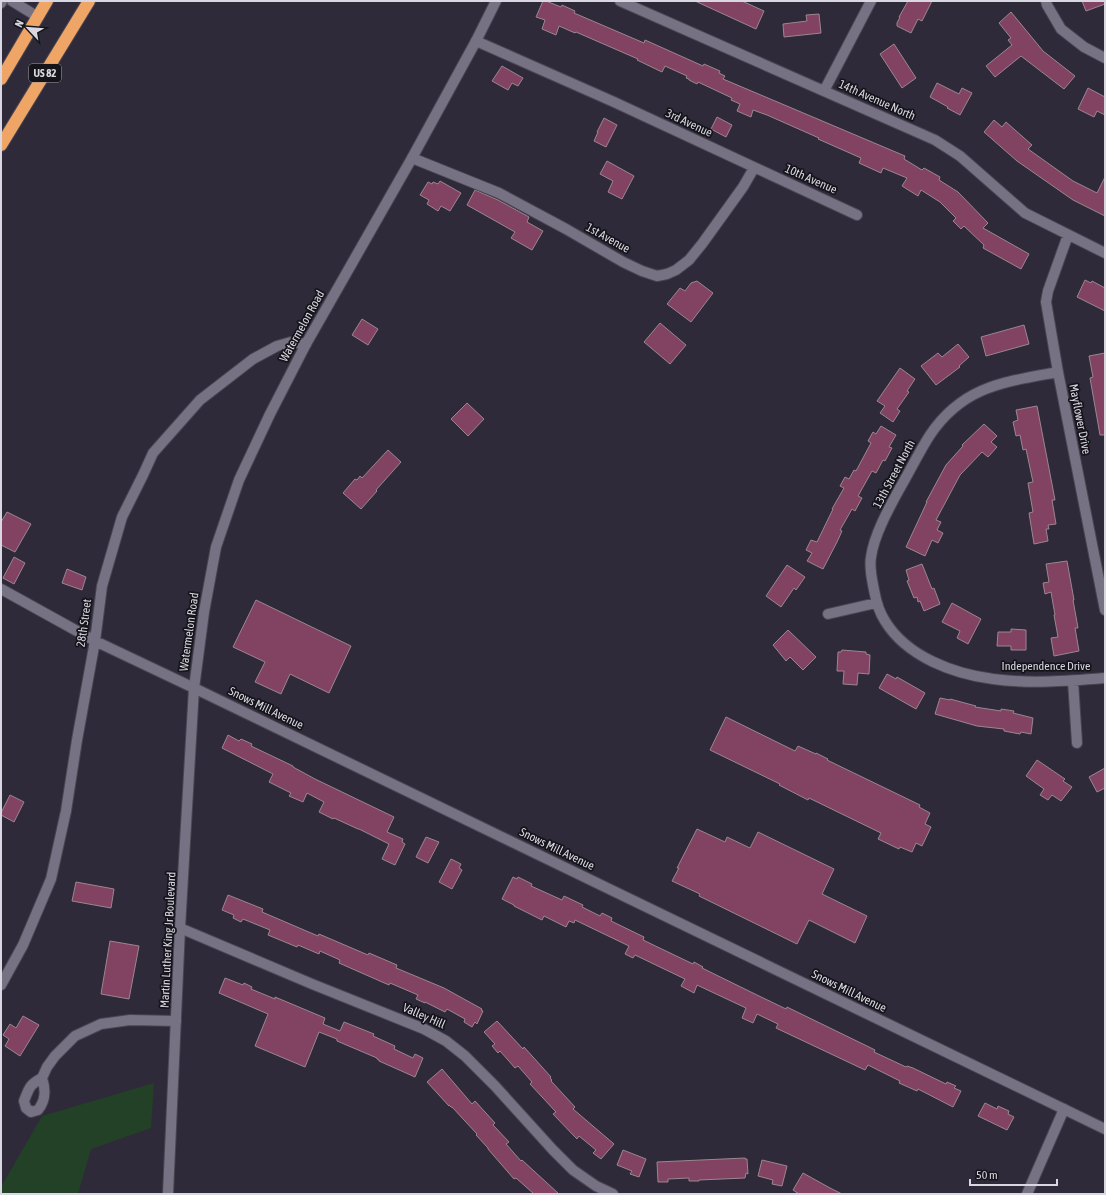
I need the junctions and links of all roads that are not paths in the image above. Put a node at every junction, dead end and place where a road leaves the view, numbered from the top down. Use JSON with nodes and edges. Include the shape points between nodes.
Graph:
{"nodes":[{"id":1,"x":12,"y":1,"type":"edge"},
{"id":2,"x":47,"y":1,"type":"edge"},
{"id":3,"x":89,"y":1,"type":"edge"},
{"id":4,"x":496,"y":1,"type":"edge"},
{"id":5,"x":620,"y":1,"type":"edge"},
{"id":6,"x":871,"y":1,"type":"edge"},
{"id":7,"x":1046,"y":1,"type":"edge"},
{"id":8,"x":637,"y":5,"type":"edge"},
{"id":9,"x":38,"y":16,"type":"junction"},
{"id":10,"x":476,"y":42,"type":"junction"},
{"id":11,"x":1105,"y":58,"type":"edge"},
{"id":12,"x":1,"y":79,"type":"edge"},
{"id":13,"x":824,"y":91,"type":"junction"},
{"id":14,"x":1,"y":145,"type":"edge"},
{"id":15,"x":412,"y":158,"type":"junction"},
{"id":16,"x":754,"y":168,"type":"junction"},
{"id":17,"x":857,"y":215,"type":"dead end"},
{"id":18,"x":1068,"y":235,"type":"junction"},
{"id":19,"x":1105,"y":253,"type":"edge"},
{"id":20,"x":306,"y":344,"type":"junction"},
{"id":21,"x":1058,"y":372,"type":"junction"},
{"id":22,"x":1,"y":589,"type":"edge"},
{"id":23,"x":876,"y":603,"type":"junction"},
{"id":24,"x":1105,"y":610,"type":"edge"},
{"id":25,"x":828,"y":614,"type":"dead end"},
{"id":26,"x":95,"y":641,"type":"junction"},
{"id":27,"x":919,"y":655,"type":"joint"},
{"id":28,"x":1105,"y":678,"type":"edge"},
{"id":29,"x":1073,"y":681,"type":"junction"},
{"id":30,"x":194,"y":688,"type":"junction"},
{"id":31,"x":1077,"y":743,"type":"dead end"},
{"id":32,"x":180,"y":928,"type":"junction"},
{"id":33,"x":1,"y":985,"type":"edge"},
{"id":34,"x":176,"y":1021,"type":"junction"},
{"id":35,"x":42,"y":1078,"type":"dead end"},
{"id":36,"x":1064,"y":1109,"type":"junction"},
{"id":37,"x":1105,"y":1129,"type":"edge"},
{"id":38,"x":168,"y":1194,"type":"edge"},
{"id":39,"x":613,"y":1194,"type":"edge"},
{"id":40,"x":1027,"y":1194,"type":"edge"}],
"edges":[{"from":1,"to":9,"type":"street"},
{"from":2,"to":9,"type":"highway","number":"US 82"},
{"from":3,"to":14,"type":"highway","number":"US 82"},
{"from":4,"to":10,"type":"street","name":"Watermelon Road"},
{"from":5,"to":8,"type":"street","name":"14th Avenue North"},
{"from":6,"to":13,"type":"street"},
{"from":7,"to":11,"type":"street","via":[[1061,29],[1084,47]]},
{"from":8,"to":13,"type":"street","name":"14th Avenue North"},
{"from":9,"to":12,"type":"highway","number":"US 82"},
{"from":10,"to":15,"type":"street","name":"Watermelon Road"},
{"from":10,"to":16,"type":"street","name":"3rd Avenue","via":[[614,102]]},
{"from":13,"to":18,"type":"street","name":"14th Avenue North","via":[[935,140],[960,156],[1025,213]]},
{"from":15,"to":16,"type":"street","name":"1st Avenue","via":[[499,193],[623,262],[657,276],[676,270],[689,260]]},
{"from":15,"to":20,"type":"street","name":"Watermelon Road"},
{"from":16,"to":17,"type":"street","name":"10th Avenue"},
{"from":18,"to":19,"type":"street","name":"14th Avenue North"},
{"from":18,"to":21,"type":"street","name":"Mayflower Drive","via":[[1046,302]]},
{"from":20,"to":26,"type":"street","name":"28th Street","via":[[291,342],[277,346],[253,359],[200,400],[153,453],[122,517],[102,586]]},
{"from":20,"to":30,"type":"street","name":"Watermelon Road","via":[[239,480],[216,547]]},
{"from":21,"to":23,"type":"street","name":"13th Street North","via":[[1012,380],[976,393],[959,403],[930,435],[874,540],[870,574]]},
{"from":21,"to":24,"type":"street","name":"Mayflower Drive"},
{"from":22,"to":26,"type":"street","name":"Snows Mill Avenue"},
{"from":23,"to":25,"type":"street"},
{"from":23,"to":27,"type":"street","name":"13th Street North","via":[[884,621],[898,638]]},
{"from":26,"to":30,"type":"street","name":"Snows Mill Avenue"},
{"from":26,"to":33,"type":"street","name":"28th Street","via":[[66,811],[51,879],[23,945]]},
{"from":27,"to":29,"type":"street","name":"Independence Drive","via":[[949,668],[993,679],[1018,682]]},
{"from":28,"to":29,"type":"street","name":"Independence Drive"},
{"from":29,"to":31,"type":"street"},
{"from":30,"to":32,"type":"street","name":"Martin Luther King Jr Boulevard"},
{"from":30,"to":36,"type":"street","name":"Snows Mill Avenue"},
{"from":32,"to":34,"type":"street","name":"Martin Luther King Jr Boulevard"},
{"from":32,"to":39,"type":"street","name":"Valley Hill","via":[[424,1029],[446,1041],[495,1086],[573,1170]]},
{"from":34,"to":35,"type":"street","via":[[130,1020],[101,1024],[75,1036],[55,1056]]},
{"from":34,"to":38,"type":"street","name":"Martin Luther King Jr Boulevard"},
{"from":36,"to":37,"type":"street","name":"Snows Mill Avenue"},
{"from":36,"to":40,"type":"street"}]}
